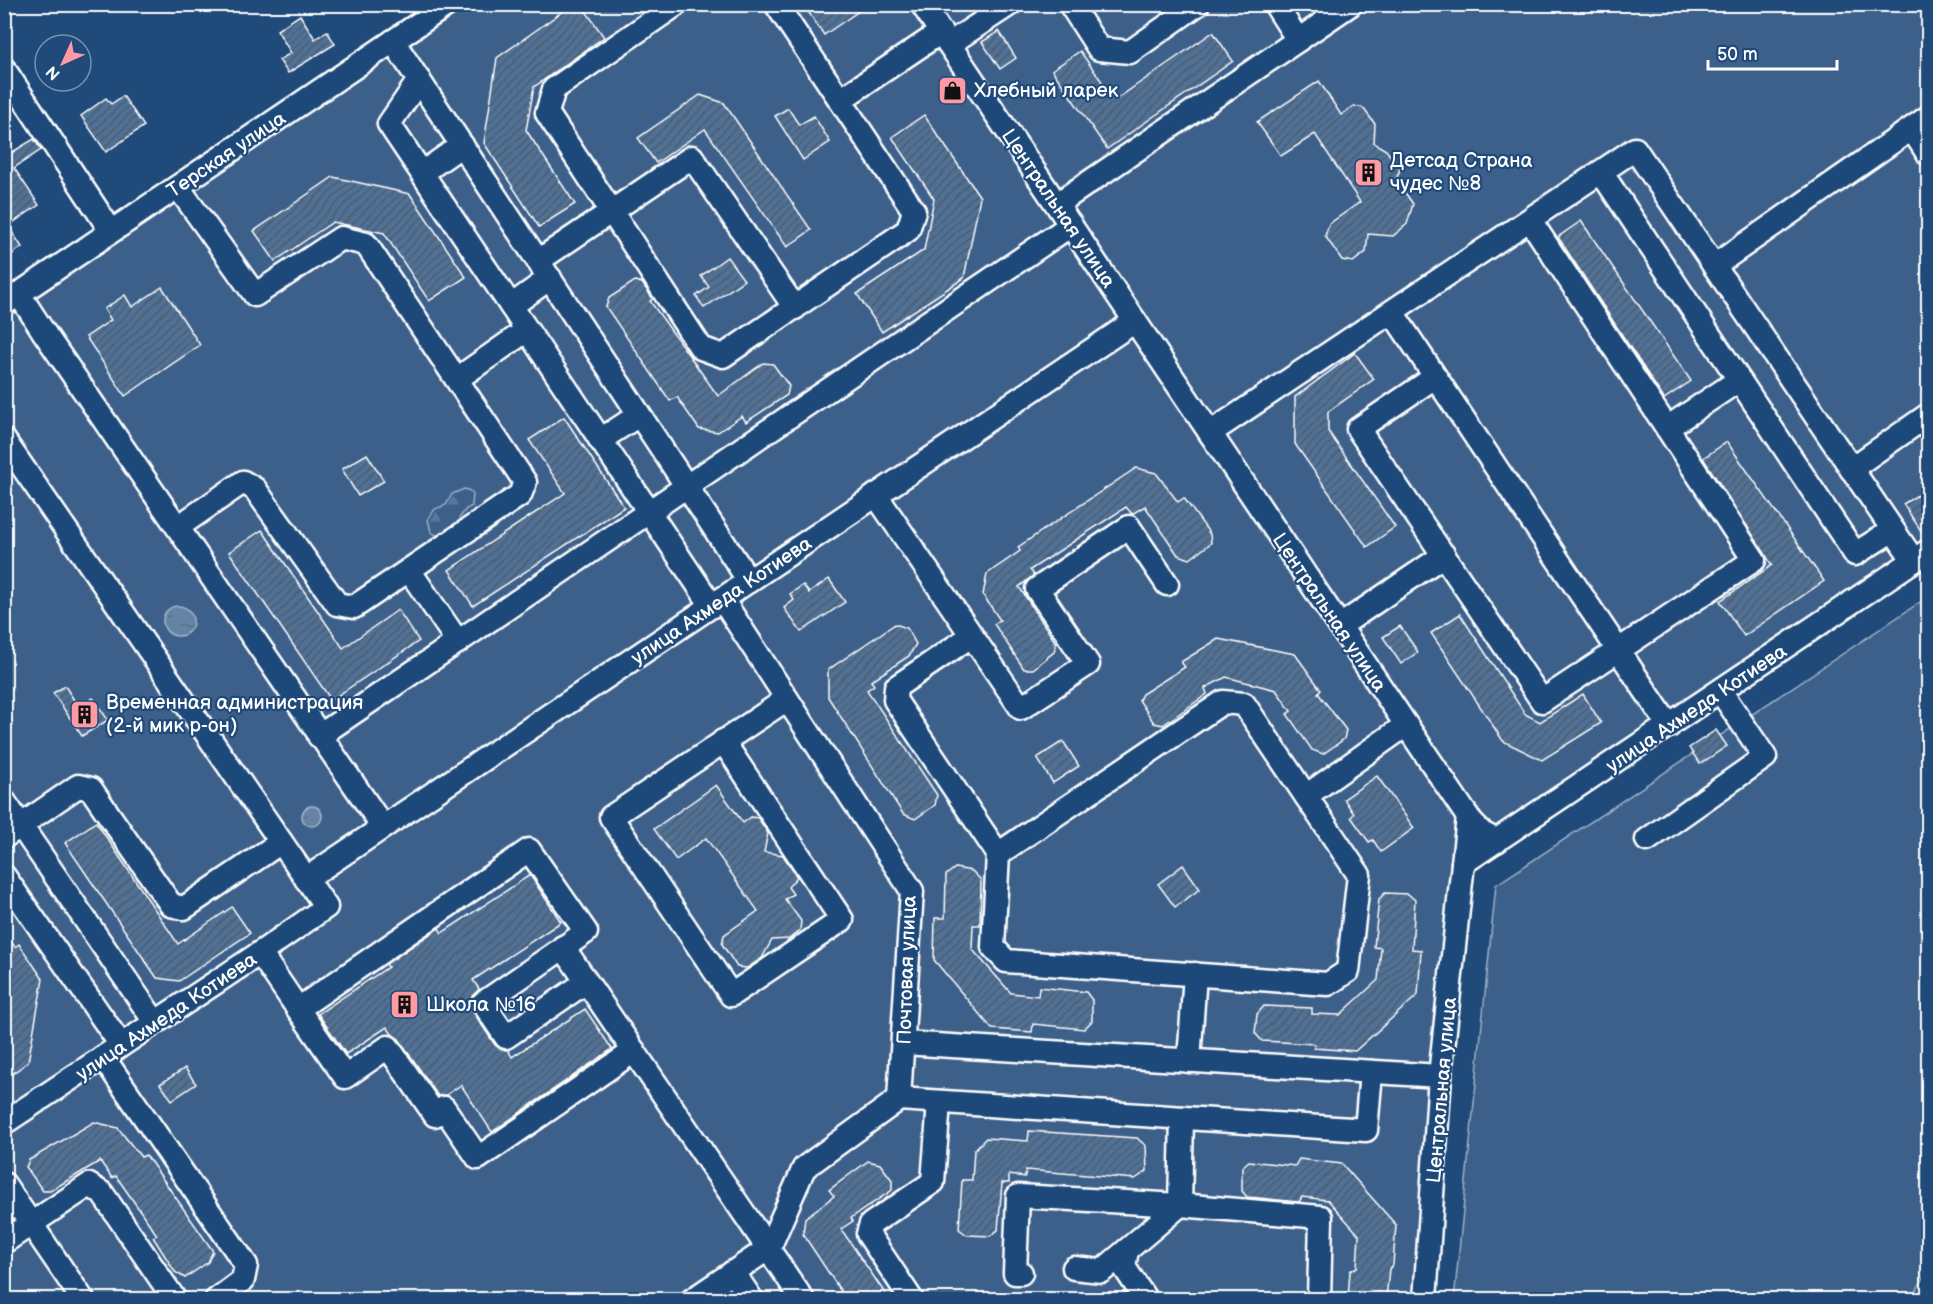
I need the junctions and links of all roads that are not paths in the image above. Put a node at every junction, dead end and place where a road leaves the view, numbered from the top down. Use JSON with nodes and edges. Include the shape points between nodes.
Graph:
{"nodes":[{"id":1,"x":448,"y":4,"type":"edge"},
{"id":2,"x":677,"y":4,"type":"edge"},
{"id":3,"x":776,"y":4,"type":"edge"},
{"id":4,"x":922,"y":4,"type":"edge"},
{"id":5,"x":1010,"y":4,"type":"edge"},
{"id":6,"x":1070,"y":4,"type":"edge"},
{"id":7,"x":1198,"y":4,"type":"edge"},
{"id":8,"x":1275,"y":4,"type":"edge"},
{"id":9,"x":1351,"y":4,"type":"edge"},
{"id":10,"x":945,"y":38,"type":"junction"},
{"id":11,"x":1298,"y":40,"type":"junction"},
{"id":12,"x":393,"y":41,"type":"junction"},
{"id":13,"x":4,"y":69,"type":"edge"},
{"id":14,"x":419,"y":80,"type":"junction"},
{"id":15,"x":840,"y":100,"type":"junction"},
{"id":16,"x":1920,"y":123,"type":"edge"},
{"id":17,"x":462,"y":145,"type":"junction"},
{"id":18,"x":1929,"y":153,"type":"edge"},
{"id":19,"x":1601,"y":172,"type":"junction"},
{"id":20,"x":422,"y":173,"type":"junction"},
{"id":21,"x":178,"y":187,"type":"junction"},
{"id":22,"x":1057,"y":204,"type":"junction"},
{"id":23,"x":612,"y":211,"type":"junction"},
{"id":24,"x":1530,"y":220,"type":"junction"},
{"id":25,"x":1071,"y":225,"type":"junction"},
{"id":26,"x":111,"y":231,"type":"junction"},
{"id":27,"x":1714,"y":266,"type":"junction"},
{"id":28,"x":544,"y":270,"type":"junction"},
{"id":29,"x":12,"y":299,"type":"edge"},
{"id":30,"x":511,"y":306,"type":"junction"},
{"id":31,"x":795,"y":308,"type":"junction"},
{"id":32,"x":1392,"y":312,"type":"junction"},
{"id":33,"x":1135,"y":321,"type":"junction"},
{"id":34,"x":527,"y":330,"type":"junction"},
{"id":35,"x":1435,"y":376,"type":"junction"},
{"id":36,"x":457,"y":379,"type":"junction"},
{"id":37,"x":1739,"y":380,"type":"junction"},
{"id":38,"x":639,"y":415,"type":"junction"},
{"id":39,"x":1929,"y":415,"type":"edge"},
{"id":40,"x":1667,"y":428,"type":"junction"},
{"id":41,"x":1210,"y":433,"type":"junction"},
{"id":42,"x":600,"y":440,"type":"junction"},
{"id":43,"x":8,"y":450,"type":"edge"},
{"id":44,"x":1851,"y":469,"type":"junction"},
{"id":45,"x":687,"y":487,"type":"junction"},
{"id":46,"x":876,"y":495,"type":"junction"},
{"id":47,"x":649,"y":513,"type":"junction"},
{"id":48,"x":178,"y":527,"type":"junction"},
{"id":49,"x":1893,"y":530,"type":"junction"},
{"id":50,"x":1444,"y":555,"type":"junction"},
{"id":51,"x":1921,"y":556,"type":"edge"},
{"id":52,"x":409,"y":570,"type":"junction"},
{"id":53,"x":749,"y":581,"type":"junction"},
{"id":54,"x":1167,"y":584,"type":"dead end"},
{"id":55,"x":717,"y":603,"type":"junction"},
{"id":56,"x":1340,"y":626,"type":"junction"},
{"id":57,"x":971,"y":636,"type":"junction"},
{"id":58,"x":458,"y":642,"type":"junction"},
{"id":59,"x":1618,"y":650,"type":"junction"},
{"id":60,"x":1721,"y":692,"type":"junction"},
{"id":61,"x":787,"y":699,"type":"junction"},
{"id":62,"x":1406,"y":725,"type":"junction"},
{"id":63,"x":1669,"y":726,"type":"junction"},
{"id":64,"x":319,"y":736,"type":"junction"},
{"id":65,"x":723,"y":741,"type":"junction"},
{"id":66,"x":1306,"y":796,"type":"junction"},
{"id":67,"x":4,"y":801,"type":"edge"},
{"id":68,"x":1468,"y":817,"type":"junction"},
{"id":69,"x":383,"y":827,"type":"junction"},
{"id":70,"x":13,"y":831,"type":"edge"},
{"id":71,"x":1647,"y":840,"type":"dead end"},
{"id":72,"x":1497,"y":841,"type":"junction"},
{"id":73,"x":281,"y":842,"type":"junction"},
{"id":74,"x":998,"y":854,"type":"junction"},
{"id":75,"x":1463,"y":863,"type":"junction"},
{"id":76,"x":4,"y":876,"type":"edge"},
{"id":77,"x":306,"y":879,"type":"junction"},
{"id":78,"x":563,"y":947,"type":"junction"},
{"id":79,"x":260,"y":953,"type":"junction"},
{"id":80,"x":1195,"y":974,"type":"junction"},
{"id":81,"x":586,"y":982,"type":"junction"},
{"id":82,"x":298,"y":1009,"type":"junction"},
{"id":83,"x":155,"y":1022,"type":"junction"},
{"id":84,"x":903,"y":1043,"type":"junction"},
{"id":85,"x":112,"y":1051,"type":"junction"},
{"id":86,"x":634,"y":1051,"type":"junction"},
{"id":87,"x":1189,"y":1061,"type":"junction"},
{"id":88,"x":1371,"y":1072,"type":"junction"},
{"id":89,"x":1440,"y":1076,"type":"junction"},
{"id":90,"x":899,"y":1099,"type":"junction"},
{"id":91,"x":939,"y":1102,"type":"junction"},
{"id":92,"x":1182,"y":1118,"type":"junction"},
{"id":93,"x":4,"y":1123,"type":"edge"},
{"id":94,"x":4,"y":1184,"type":"edge"},
{"id":95,"x":1180,"y":1205,"type":"junction"},
{"id":96,"x":32,"y":1224,"type":"junction"},
{"id":97,"x":4,"y":1242,"type":"edge"},
{"id":98,"x":769,"y":1248,"type":"junction"},
{"id":99,"x":1127,"y":1250,"type":"junction"},
{"id":100,"x":1074,"y":1268,"type":"dead end"},
{"id":101,"x":733,"y":1272,"type":"junction"},
{"id":102,"x":1021,"y":1273,"type":"dead end"},
{"id":103,"x":83,"y":1299,"type":"edge"},
{"id":104,"x":175,"y":1299,"type":"edge"},
{"id":105,"x":216,"y":1299,"type":"edge"},
{"id":106,"x":692,"y":1299,"type":"edge"},
{"id":107,"x":752,"y":1299,"type":"edge"},
{"id":108,"x":803,"y":1299,"type":"edge"},
{"id":109,"x":912,"y":1299,"type":"edge"},
{"id":110,"x":1146,"y":1299,"type":"edge"},
{"id":111,"x":1319,"y":1299,"type":"edge"},
{"id":112,"x":1425,"y":1299,"type":"edge"}],
"edges":[{"from":1,"to":12,"type":"street","name":"Терская улица"},
{"from":2,"to":23,"type":"street","via":[[554,89],[547,113]]},
{"from":3,"to":15,"type":"street"},
{"from":4,"to":10,"type":"street","name":"Центральная улица"},
{"from":5,"to":10,"type":"street"},
{"from":6,"to":7,"type":"street","via":[[1099,49],[1130,52]]},
{"from":8,"to":11,"type":"street"},
{"from":9,"to":11,"type":"street"},
{"from":10,"to":15,"type":"street"},
{"from":10,"to":22,"type":"street","name":"Центральная улица"},
{"from":11,"to":22,"type":"street"},
{"from":12,"to":14,"type":"street"},
{"from":12,"to":21,"type":"street","name":"Терская улица"},
{"from":13,"to":26,"type":"street"},
{"from":14,"to":17,"type":"street"},
{"from":14,"to":20,"type":"street","name":"Почтовая улица","via":[[389,124]]},
{"from":15,"to":31,"type":"street","via":[[914,211],[908,230]]},
{"from":16,"to":18,"type":"street"},
{"from":16,"to":27,"type":"street"},
{"from":17,"to":20,"type":"street"},
{"from":17,"to":28,"type":"street"},
{"from":19,"to":24,"type":"street"},
{"from":19,"to":27,"type":"street","via":[[1635,149]]},
{"from":19,"to":37,"type":"street"},
{"from":20,"to":30,"type":"street","name":"Почтовая улица"},
{"from":21,"to":26,"type":"street","name":"Терская улица"},
{"from":21,"to":36,"type":"street","via":[[255,294],[341,238],[366,244]]},
{"from":22,"to":25,"type":"street","name":"Центральная улица"},
{"from":23,"to":28,"type":"street"},
{"from":23,"to":31,"type":"street","via":[[701,348],[723,356]]},
{"from":23,"to":31,"type":"street","via":[[692,157]]},
{"from":24,"to":32,"type":"street"},
{"from":24,"to":40,"type":"street"},
{"from":25,"to":33,"type":"street","name":"Центральная улица"},
{"from":25,"to":45,"type":"street"},
{"from":26,"to":29,"type":"street","name":"Терская улица"},
{"from":27,"to":44,"type":"street"},
{"from":28,"to":30,"type":"street"},
{"from":28,"to":38,"type":"street"},
{"from":29,"to":48,"type":"street","via":[[43,331]]},
{"from":30,"to":34,"type":"street","name":"Почтовая улица"},
{"from":32,"to":35,"type":"street"},
{"from":32,"to":41,"type":"street"},
{"from":33,"to":41,"type":"street","name":"Центральная улица"},
{"from":33,"to":46,"type":"street","name":"улица Ахмеда Котиева"},
{"from":34,"to":36,"type":"street"},
{"from":34,"to":42,"type":"street","name":"Почтовая улица"},
{"from":35,"to":50,"type":"street","via":[[1358,429]]},
{"from":35,"to":59,"type":"street"},
{"from":36,"to":52,"type":"street","via":[[525,482],[520,495]]},
{"from":37,"to":40,"type":"street"},
{"from":37,"to":49,"type":"street","via":[[1856,554]]},
{"from":38,"to":42,"type":"street"},
{"from":38,"to":45,"type":"street"},
{"from":39,"to":44,"type":"street"},
{"from":40,"to":59,"type":"street","via":[[1754,560]]},
{"from":41,"to":56,"type":"street","name":"Центральная улица"},
{"from":42,"to":47,"type":"street","name":"Почтовая улица"},
{"from":43,"to":73,"type":"street"},
{"from":44,"to":49,"type":"street"},
{"from":45,"to":47,"type":"street"},
{"from":45,"to":53,"type":"street"},
{"from":46,"to":53,"type":"street","name":"улица Ахмеда Котиева"},
{"from":46,"to":57,"type":"street"},
{"from":47,"to":55,"type":"street","name":"Почтовая улица"},
{"from":47,"to":58,"type":"street"},
{"from":48,"to":52,"type":"street","via":[[243,482],[255,489],[336,604],[354,607]]},
{"from":48,"to":64,"type":"street"},
{"from":49,"to":51,"type":"street"},
{"from":50,"to":56,"type":"street"},
{"from":50,"to":59,"type":"street","via":[[1542,701]]},
{"from":51,"to":60,"type":"street","name":"улица Ахмеда Котиева"},
{"from":52,"to":58,"type":"street"},
{"from":53,"to":55,"type":"street","name":"улица Ахмеда Котиева"},
{"from":54,"to":57,"type":"street","via":[[1129,527],[1037,589],[1088,664],[1021,708]]},
{"from":55,"to":61,"type":"street","name":"Почтовая улица"},
{"from":55,"to":69,"type":"street","name":"улица Ахмеда Котиева"},
{"from":56,"to":62,"type":"street","name":"Центральная улица"},
{"from":57,"to":74,"type":"street","via":[[896,687],[895,700]]},
{"from":58,"to":64,"type":"street"},
{"from":59,"to":63,"type":"street"},
{"from":60,"to":63,"type":"street","name":"улица Ахмеда Котиева"},
{"from":60,"to":71,"type":"street","via":[[1765,757]]},
{"from":61,"to":65,"type":"street"},
{"from":61,"to":84,"type":"street","name":"Почтовая улица","via":[[912,891]]},
{"from":62,"to":66,"type":"street"},
{"from":62,"to":68,"type":"street","name":"Центральная улица"},
{"from":63,"to":72,"type":"street","name":"улица Ахмеда Котиева"},
{"from":64,"to":69,"type":"street"},
{"from":65,"to":65,"type":"street","via":[[611,818],[731,995],[842,920]]},
{"from":66,"to":74,"type":"street","via":[[1244,704],[1223,702]]},
{"from":66,"to":80,"type":"street","via":[[1359,875],[1348,971],[1328,984]]},
{"from":67,"to":70,"type":"street"},
{"from":68,"to":72,"type":"street","via":[[1482,833]]},
{"from":68,"to":75,"type":"street","name":"Центральная улица"},
{"from":69,"to":77,"type":"street","name":"улица Ахмеда Котиева"},
{"from":70,"to":73,"type":"street","via":[[46,800],[78,786],[91,789],[171,905],[184,908]]},
{"from":70,"to":83,"type":"street"},
{"from":72,"to":75,"type":"street","name":"улица Ахмеда Котиева"},
{"from":73,"to":77,"type":"street"},
{"from":74,"to":80,"type":"street","via":[[993,947],[1006,961]]},
{"from":75,"to":89,"type":"street","name":"Центральная улица"},
{"from":76,"to":85,"type":"street"},
{"from":77,"to":79,"type":"street","name":"улица Ахмеда Котиева","via":[[326,907]]},
{"from":78,"to":81,"type":"street"},
{"from":78,"to":81,"type":"street","via":[[483,1003],[506,1037]]},
{"from":78,"to":82,"type":"street","via":[[586,932],[529,850]]},
{"from":79,"to":82,"type":"street"},
{"from":79,"to":83,"type":"street","name":"улица Ахмеда Котиева"},
{"from":80,"to":87,"type":"street"},
{"from":81,"to":86,"type":"street"},
{"from":82,"to":86,"type":"street","via":[[345,1077],[388,1047],[435,1115],[444,1108],[478,1158]]},
{"from":83,"to":85,"type":"street","name":"улица Ахмеда Котиева"},
{"from":84,"to":87,"type":"street"},
{"from":84,"to":90,"type":"street","name":"Почтовая улица"},
{"from":85,"to":93,"type":"street","name":"улица Ахмеда Котиева"},
{"from":85,"to":105,"type":"street","via":[[246,1265],[243,1280]]},
{"from":86,"to":98,"type":"street"},
{"from":87,"to":88,"type":"street"},
{"from":88,"to":89,"type":"street"},
{"from":88,"to":92,"type":"street","via":[[1366,1130]]},
{"from":89,"to":112,"type":"street","name":"Центральная улица"},
{"from":90,"to":91,"type":"street"},
{"from":90,"to":98,"type":"street","via":[[804,1168]]},
{"from":91,"to":92,"type":"street"},
{"from":91,"to":109,"type":"street","via":[[933,1182],[871,1224],[868,1234]]},
{"from":92,"to":95,"type":"street"},
{"from":94,"to":96,"type":"street"},
{"from":95,"to":99,"type":"street"},
{"from":95,"to":102,"type":"street","via":[[1018,1196],[1015,1273]]},
{"from":95,"to":111,"type":"street","via":[[1321,1217]]},
{"from":96,"to":97,"type":"street"},
{"from":96,"to":103,"type":"street"},
{"from":96,"to":104,"type":"street","via":[[89,1185],[102,1193]]},
{"from":98,"to":101,"type":"street"},
{"from":98,"to":108,"type":"street"},
{"from":99,"to":100,"type":"street","via":[[1102,1271]]},
{"from":99,"to":110,"type":"street","via":[[1124,1267]]},
{"from":101,"to":106,"type":"street"},
{"from":101,"to":107,"type":"street"}]}
